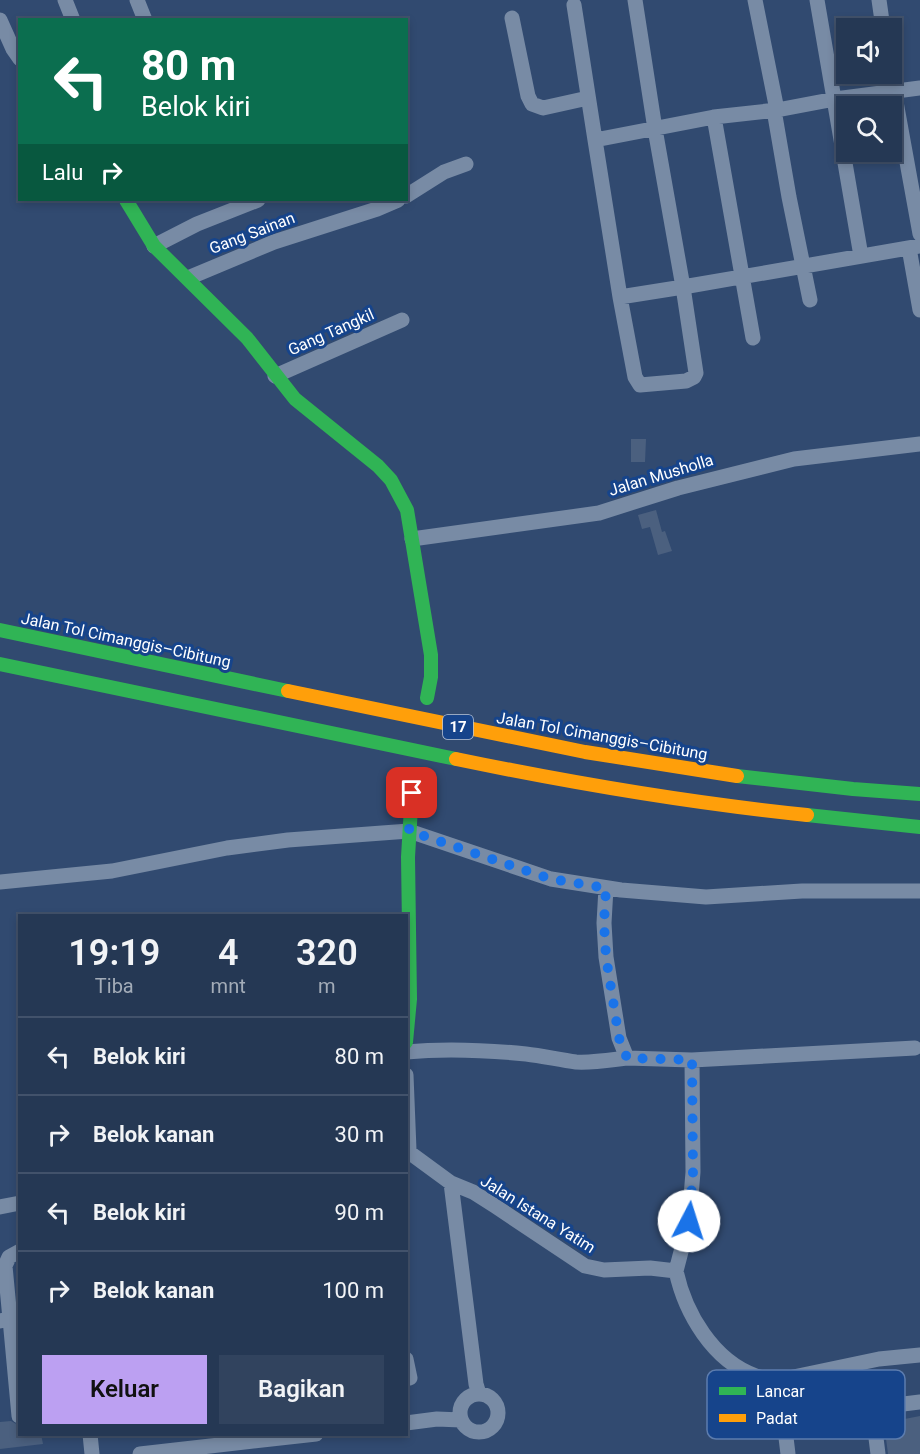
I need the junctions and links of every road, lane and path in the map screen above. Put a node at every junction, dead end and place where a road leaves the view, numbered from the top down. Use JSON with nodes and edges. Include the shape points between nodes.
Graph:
{"nodes":[{"id":1,"x":65,"y":0,"type":"edge"},
{"id":2,"x":137,"y":0,"type":"edge"},
{"id":3,"x":635,"y":0,"type":"edge"},
{"id":4,"x":755,"y":0,"type":"edge"},
{"id":5,"x":817,"y":0,"type":"edge"},
{"id":6,"x":879,"y":0,"type":"edge"},
{"id":7,"x":574,"y":5,"type":"dead end"},
{"id":8,"x":73,"y":18,"type":"edge"},
{"id":9,"x":144,"y":18,"type":"edge"},
{"id":10,"x":512,"y":18,"type":"dead end"},
{"id":11,"x":882,"y":18,"type":"edge"},
{"id":12,"x":0,"y":20,"type":"edge"},
{"id":13,"x":18,"y":56,"type":"edge"},
{"id":14,"x":893,"y":84,"type":"edge"},
{"id":15,"x":920,"y":88,"type":"edge"},
{"id":16,"x":894,"y":92,"type":"junction"},
{"id":17,"x":588,"y":98,"type":"junction"},
{"id":18,"x":835,"y":99,"type":"junction"},
{"id":19,"x":776,"y":110,"type":"junction"},
{"id":20,"x":714,"y":117,"type":"junction"},
{"id":21,"x":655,"y":129,"type":"junction"},
{"id":22,"x":595,"y":140,"type":"junction"},
{"id":23,"x":466,"y":164,"type":"dead end"},
{"id":24,"x":408,"y":195,"type":"edge"},
{"id":25,"x":127,"y":201,"type":"edge"},
{"id":26,"x":255,"y":201,"type":"edge"},
{"id":27,"x":396,"y":201,"type":"edge"},
{"id":28,"x":920,"y":234,"type":"edge"},
{"id":29,"x":154,"y":246,"type":"junction"},
{"id":30,"x":914,"y":247,"type":"edge"},
{"id":31,"x":861,"y":256,"type":"junction"},
{"id":32,"x":802,"y":266,"type":"junction"},
{"id":33,"x":743,"y":277,"type":"junction"},
{"id":34,"x":188,"y":279,"type":"junction"},
{"id":35,"x":683,"y":287,"type":"junction"},
{"id":36,"x":620,"y":297,"type":"junction"},
{"id":37,"x":810,"y":300,"type":"dead end"},
{"id":38,"x":920,"y":310,"type":"edge"},
{"id":39,"x":402,"y":320,"type":"dead end"},
{"id":40,"x":753,"y":338,"type":"dead end"},
{"id":41,"x":275,"y":376,"type":"junction"},
{"id":42,"x":920,"y":444,"type":"edge"},
{"id":43,"x":412,"y":539,"type":"junction"},
{"id":44,"x":0,"y":630,"type":"edge"},
{"id":45,"x":0,"y":664,"type":"edge"},
{"id":46,"x":427,"y":699,"type":"dead end"},
{"id":47,"x":413,"y":774,"type":"dead end"},
{"id":48,"x":920,"y":794,"type":"edge"},
{"id":49,"x":920,"y":827,"type":"edge"},
{"id":50,"x":409,"y":831,"type":"junction"},
{"id":51,"x":0,"y":882,"type":"edge"},
{"id":52,"x":606,"y":888,"type":"junction"},
{"id":53,"x":920,"y":891,"type":"edge"},
{"id":54,"x":408,"y":1020,"type":"edge"},
{"id":55,"x":915,"y":1048,"type":"dead end"},
{"id":56,"x":408,"y":1052,"type":"edge"},
{"id":57,"x":627,"y":1058,"type":"junction"},
{"id":58,"x":692,"y":1060,"type":"junction"},
{"id":59,"x":408,"y":1150,"type":"edge"},
{"id":60,"x":451,"y":1183,"type":"junction"},
{"id":61,"x":18,"y":1203,"type":"edge"},
{"id":62,"x":0,"y":1207,"type":"edge"},
{"id":63,"x":18,"y":1252,"type":"edge"},
{"id":64,"x":676,"y":1271,"type":"junction"},
{"id":65,"x":5,"y":1320,"type":"edge"},
{"id":66,"x":920,"y":1355,"type":"edge"},
{"id":67,"x":408,"y":1368,"type":"edge"},
{"id":68,"x":745,"y":1370,"type":"edge"},
{"id":69,"x":827,"y":1370,"type":"edge"},
{"id":70,"x":410,"y":1378,"type":"dead end"},
{"id":71,"x":18,"y":1389,"type":"edge"},
{"id":72,"x":479,"y":1394,"type":"junction"},
{"id":73,"x":920,"y":1402,"type":"edge"},
{"id":74,"x":905,"y":1404,"type":"edge"},
{"id":75,"x":461,"y":1420,"type":"junction"},
{"id":76,"x":408,"y":1423,"type":"edge"},
{"id":77,"x":90,"y":1436,"type":"edge"},
{"id":78,"x":298,"y":1436,"type":"edge"},
{"id":79,"x":786,"y":1439,"type":"edge"},
{"id":80,"x":876,"y":1439,"type":"edge"},
{"id":81,"x":92,"y":1454,"type":"edge"},
{"id":82,"x":140,"y":1454,"type":"edge"},
{"id":83,"x":788,"y":1454,"type":"edge"},
{"id":84,"x":878,"y":1454,"type":"edge"}],
"edges":[{"from":1,"to":8,"type":"street"},
{"from":2,"to":9,"type":"street"},
{"from":3,"to":21,"type":"street"},
{"from":4,"to":19,"type":"street"},
{"from":5,"to":18,"type":"street"},
{"from":6,"to":11,"type":"street"},
{"from":7,"to":17,"type":"street"},
{"from":10,"to":17,"type":"street","via":[[532,104],[543,108]]},
{"from":12,"to":13,"type":"street"},
{"from":14,"to":16,"type":"street"},
{"from":15,"to":16,"type":"street"},
{"from":16,"to":18,"type":"street"},
{"from":16,"to":28,"type":"street"},
{"from":17,"to":22,"type":"street"},
{"from":18,"to":19,"type":"street"},
{"from":18,"to":31,"type":"street"},
{"from":19,"to":20,"type":"street"},
{"from":19,"to":32,"type":"street"},
{"from":20,"to":21,"type":"street"},
{"from":20,"to":33,"type":"street"},
{"from":21,"to":22,"type":"street"},
{"from":21,"to":35,"type":"street"},
{"from":22,"to":36,"type":"street"},
{"from":23,"to":24,"type":"street","via":[[444,172]]},
{"from":25,"to":29,"type":"main road"},
{"from":26,"to":29,"type":"street"},
{"from":27,"to":34,"type":"street","name":"Gang Sainan","via":[[274,242]]},
{"from":29,"to":34,"type":"main road"},
{"from":30,"to":31,"type":"street"},
{"from":30,"to":38,"type":"street"},
{"from":31,"to":32,"type":"street"},
{"from":32,"to":33,"type":"street"},
{"from":32,"to":37,"type":"street"},
{"from":33,"to":35,"type":"street"},
{"from":33,"to":40,"type":"street"},
{"from":34,"to":41,"type":"main road","via":[[247,338]]},
{"from":35,"to":36,"type":"street"},
{"from":35,"to":36,"type":"street","via":[[696,373],[686,381],[640,385],[635,377]]},
{"from":39,"to":41,"type":"street","name":"Gang Tangkil"},
{"from":41,"to":43,"type":"main road","via":[[314,417],[391,480],[407,510]]},
{"from":42,"to":43,"type":"street","name":"Jalan Musholla","via":[[794,459],[678,488],[599,513]]},
{"from":43,"to":46,"type":"main road","via":[[430,655]]},
{"from":44,"to":48,"type":"main road","name":"Jalan Tol Cimanggis–Cibitung","number":"17","via":[[544,745],[717,773]]},
{"from":45,"to":49,"type":"main road","number":"17","via":[[540,776],[717,806]]},
{"from":47,"to":50,"type":"main road"},
{"from":50,"to":51,"type":"street","via":[[288,840],[112,871]]},
{"from":50,"to":52,"type":"street","via":[[551,879]]},
{"from":50,"to":54,"type":"main road"},
{"from":52,"to":53,"type":"street","via":[[706,897],[802,891]]},
{"from":52,"to":57,"type":"street","via":[[606,957],[619,1038]]},
{"from":55,"to":58,"type":"street"},
{"from":56,"to":57,"type":"street","via":[[483,1050],[574,1062]]},
{"from":57,"to":58,"type":"street"},
{"from":58,"to":64,"type":"street","via":[[689,1221]]},
{"from":59,"to":60,"type":"street","name":"Jalan Istana Yatim"},
{"from":60,"to":64,"type":"street","name":"Jalan Istana Yatim","via":[[473,1192],[585,1266]]},
{"from":60,"to":72,"type":"street"},
{"from":61,"to":62,"type":"street"},
{"from":63,"to":65,"type":"street","via":[[9,1257],[5,1266]]},
{"from":64,"to":68,"type":"street","via":[[696,1322],[727,1360]]},
{"from":65,"to":71,"type":"street"},
{"from":66,"to":69,"type":"street"},
{"from":67,"to":70,"type":"street"},
{"from":72,"to":75,"type":"street","via":[[461,1405]]},
{"from":72,"to":75,"type":"street","via":[[496,1406],[496,1421],[486,1431],[478,1432],[471,1431]]},
{"from":73,"to":74,"type":"street"},
{"from":75,"to":76,"type":"street"},
{"from":77,"to":81,"type":"street"},
{"from":78,"to":82,"type":"street"},
{"from":79,"to":83,"type":"street"},
{"from":80,"to":84,"type":"street"}]}
